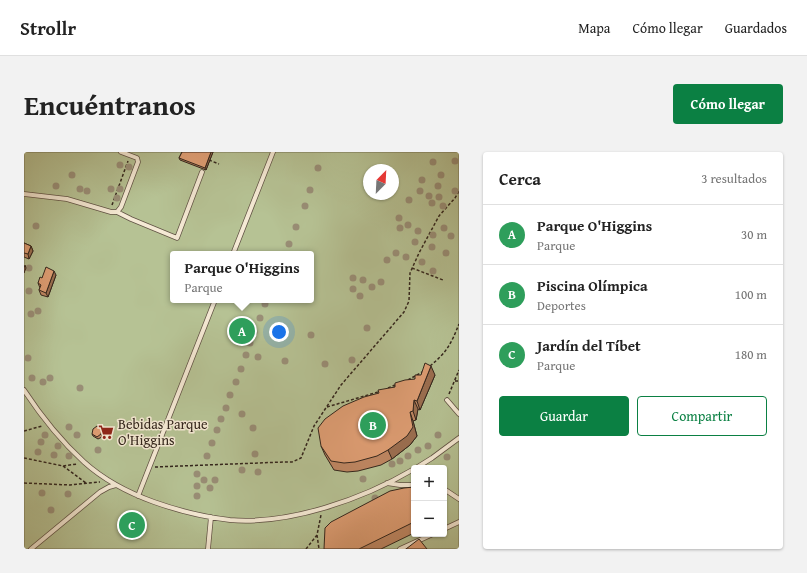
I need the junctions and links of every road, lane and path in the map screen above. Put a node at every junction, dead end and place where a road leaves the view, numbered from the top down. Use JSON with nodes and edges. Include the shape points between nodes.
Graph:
{"nodes":[{"id":1,"x":121,"y":152,"type":"edge"},
{"id":2,"x":272,"y":152,"type":"edge"},
{"id":3,"x":130,"y":156,"type":"junction"},
{"id":4,"x":209,"y":160,"type":"edge"},
{"id":5,"x":219,"y":164,"type":"dead end"},
{"id":6,"x":202,"y":172,"type":"dead end"},
{"id":7,"x":459,"y":191,"type":"edge"},
{"id":8,"x":24,"y":194,"type":"edge"},
{"id":9,"x":109,"y":212,"type":"junction"},
{"id":10,"x":117,"y":212,"type":"junction"},
{"id":11,"x":234,"y":251,"type":"edge"},
{"id":12,"x":412,"y":268,"type":"junction"},
{"id":13,"x":443,"y":280,"type":"dead end"},
{"id":14,"x":214,"y":303,"type":"edge"},
{"id":15,"x":459,"y":324,"type":"edge"},
{"id":16,"x":459,"y":370,"type":"edge"},
{"id":17,"x":408,"y":380,"type":"edge"},
{"id":18,"x":455,"y":381,"type":"junction"},
{"id":19,"x":459,"y":381,"type":"edge"},
{"id":20,"x":396,"y":385,"type":"edge"},
{"id":21,"x":24,"y":390,"type":"edge"},
{"id":22,"x":385,"y":390,"type":"edge"},
{"id":23,"x":378,"y":392,"type":"edge"},
{"id":24,"x":447,"y":400,"type":"joint"},
{"id":25,"x":326,"y":407,"type":"junction"},
{"id":26,"x":459,"y":414,"type":"edge"},
{"id":27,"x":48,"y":424,"type":"junction"},
{"id":28,"x":24,"y":432,"type":"edge"},
{"id":29,"x":459,"y":438,"type":"edge"},
{"id":30,"x":24,"y":458,"type":"edge"},
{"id":31,"x":84,"y":462,"type":"junction"},
{"id":32,"x":420,"y":465,"type":"edge"},
{"id":33,"x":63,"y":466,"type":"junction"},
{"id":34,"x":150,"y":467,"type":"junction"},
{"id":35,"x":411,"y":470,"type":"edge"},
{"id":36,"x":110,"y":481,"type":"junction"},
{"id":37,"x":24,"y":483,"type":"edge"},
{"id":38,"x":387,"y":483,"type":"junction"},
{"id":39,"x":87,"y":484,"type":"junction"},
{"id":40,"x":117,"y":485,"type":"junction"},
{"id":41,"x":411,"y":485,"type":"edge"},
{"id":42,"x":447,"y":491,"type":"edge"},
{"id":43,"x":138,"y":496,"type":"junction"},
{"id":44,"x":459,"y":499,"type":"edge"},
{"id":45,"x":323,"y":508,"type":"junction"},
{"id":46,"x":211,"y":517,"type":"junction"},
{"id":47,"x":459,"y":522,"type":"edge"},
{"id":48,"x":447,"y":528,"type":"edge"},
{"id":49,"x":317,"y":536,"type":"junction"},
{"id":50,"x":426,"y":537,"type":"edge"},
{"id":51,"x":31,"y":549,"type":"edge"},
{"id":52,"x":208,"y":549,"type":"edge"},
{"id":53,"x":306,"y":549,"type":"edge"},
{"id":54,"x":319,"y":549,"type":"edge"},
{"id":55,"x":400,"y":549,"type":"edge"}],
"edges":[{"from":1,"to":3,"type":"lane"},
{"from":2,"to":11,"type":"lane"},
{"from":3,"to":9,"type":"path"},
{"from":3,"to":10,"type":"lane","via":[[137,158],[138,162]]},
{"from":4,"to":5,"type":"path"},
{"from":6,"to":10,"type":"lane","via":[[177,238]]},
{"from":7,"to":12,"type":"path","via":[[435,223]]},
{"from":8,"to":9,"type":"lane","via":[[67,199]]},
{"from":9,"to":10,"type":"lane"},
{"from":12,"to":13,"type":"path"},
{"from":12,"to":25,"type":"path","via":[[409,301],[404,312]]},
{"from":14,"to":34,"type":"lane"},
{"from":15,"to":17,"type":"path","via":[[452,343],[445,352],[426,370]]},
{"from":16,"to":18,"type":"path"},
{"from":18,"to":19,"type":"path"},
{"from":18,"to":24,"type":"path"},
{"from":20,"to":22,"type":"path"},
{"from":21,"to":27,"type":"lane"},
{"from":23,"to":25,"type":"path"},
{"from":24,"to":26,"type":"lane"},
{"from":25,"to":34,"type":"path","via":[[298,460]]},
{"from":27,"to":28,"type":"path"},
{"from":27,"to":31,"type":"lane"},
{"from":29,"to":32,"type":"lane"},
{"from":30,"to":33,"type":"path"},
{"from":31,"to":33,"type":"path"},
{"from":31,"to":36,"type":"lane"},
{"from":33,"to":39,"type":"path"},
{"from":34,"to":43,"type":"lane"},
{"from":35,"to":38,"type":"lane"},
{"from":36,"to":39,"type":"path"},
{"from":36,"to":40,"type":"lane"},
{"from":37,"to":39,"type":"path"},
{"from":38,"to":41,"type":"lane"},
{"from":38,"to":45,"type":"lane"},
{"from":40,"to":43,"type":"lane"},
{"from":40,"to":51,"type":"lane","via":[[100,492]]},
{"from":42,"to":44,"type":"lane"},
{"from":43,"to":46,"type":"lane"},
{"from":45,"to":46,"type":"lane","via":[[262,520]]},
{"from":45,"to":49,"type":"path"},
{"from":46,"to":52,"type":"lane"},
{"from":47,"to":48,"type":"lane"},
{"from":49,"to":53,"type":"path"},
{"from":49,"to":54,"type":"path"},
{"from":50,"to":55,"type":"lane"}]}
